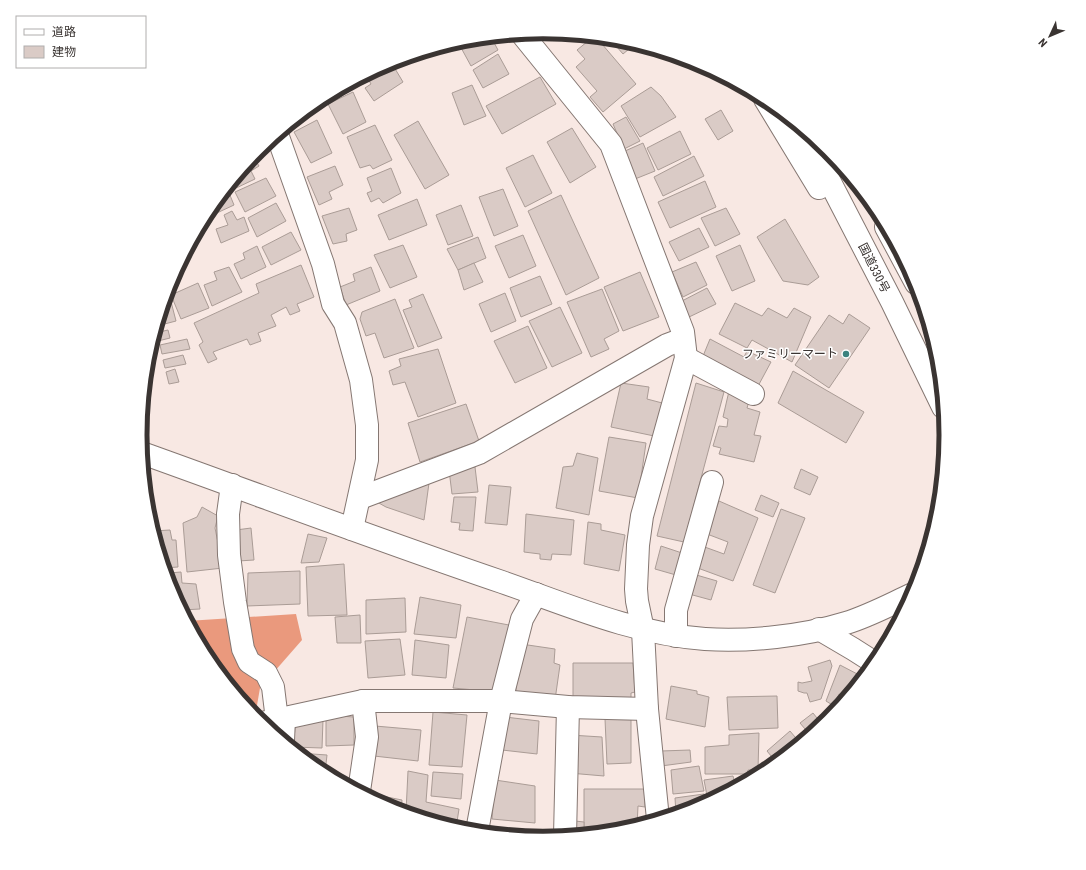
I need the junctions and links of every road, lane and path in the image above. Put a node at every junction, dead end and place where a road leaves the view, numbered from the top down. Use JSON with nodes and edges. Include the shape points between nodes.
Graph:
{"nodes":[{"id":1,"x":527,"y":40,"type":"edge"},
{"id":2,"x":773,"y":113,"type":"edge"},
{"id":3,"x":279,"y":140,"type":"edge"},
{"id":4,"x":811,"y":144,"type":"edge"},
{"id":5,"x":892,"y":302,"type":"junction"},
{"id":6,"x":685,"y":349,"type":"junction"},
{"id":7,"x":753,"y":394,"type":"dead end"},
{"id":8,"x":937,"y":394,"type":"edge"},
{"id":9,"x":148,"y":455,"type":"edge"},
{"id":10,"x":712,"y":482,"type":"dead end"},
{"id":11,"x":232,"y":485,"type":"junction"},
{"id":12,"x":360,"y":498,"type":"junction"},
{"id":13,"x":352,"y":529,"type":"junction"},
{"id":14,"x":536,"y":594,"type":"junction"},
{"id":15,"x":904,"y":598,"type":"edge"},
{"id":16,"x":643,"y":630,"type":"junction"},
{"id":17,"x":819,"y":630,"type":"junction"},
{"id":18,"x":676,"y":636,"type":"junction"},
{"id":19,"x":869,"y":659,"type":"edge"},
{"id":20,"x":363,"y":701,"type":"junction"},
{"id":21,"x":501,"y":701,"type":"junction"},
{"id":22,"x":568,"y":707,"type":"junction"},
{"id":23,"x":647,"y":709,"type":"junction"},
{"id":24,"x":276,"y":725,"type":"edge"},
{"id":25,"x":360,"y":786,"type":"edge"},
{"id":26,"x":658,"y":814,"type":"edge"},
{"id":27,"x":478,"y":825,"type":"edge"},
{"id":28,"x":565,"y":830,"type":"edge"}],
"edges":[{"from":1,"to":6,"type":"main road","via":[[611,144],[683,332]]},
{"from":2,"to":5,"type":"main road"},
{"from":3,"to":12,"type":"main road","via":[[323,264],[333,304],[345,323],[361,380],[367,425],[367,460]]},
{"from":4,"to":5,"type":"main road","name":"国道330号"},
{"from":5,"to":8,"type":"main road","name":"国道330号"},
{"from":6,"to":7,"type":"main road"},
{"from":6,"to":12,"type":"main road","via":[[667,345],[479,453]]},
{"from":6,"to":16,"type":"main road","via":[[642,516],[636,589]]},
{"from":9,"to":11,"type":"main road"},
{"from":10,"to":18,"type":"main road","via":[[676,610]]},
{"from":11,"to":13,"type":"main road"},
{"from":11,"to":24,"type":"main road","via":[[228,514],[229,555],[243,649],[249,662],[266,673],[273,687]]},
{"from":12,"to":13,"type":"main road"},
{"from":13,"to":14,"type":"main road"},
{"from":14,"to":16,"type":"main road"},
{"from":14,"to":21,"type":"main road","via":[[522,619]]},
{"from":15,"to":17,"type":"main road","via":[[862,617]]},
{"from":16,"to":18,"type":"main road"},
{"from":16,"to":23,"type":"main road"},
{"from":17,"to":18,"type":"main road","via":[[733,640]]},
{"from":17,"to":19,"type":"main road"},
{"from":20,"to":21,"type":"main road"},
{"from":20,"to":24,"type":"main road"},
{"from":20,"to":25,"type":"main road","via":[[367,737]]},
{"from":21,"to":22,"type":"main road"},
{"from":21,"to":27,"type":"main road"},
{"from":22,"to":23,"type":"main road"},
{"from":22,"to":28,"type":"main road"},
{"from":23,"to":26,"type":"main road"}]}
